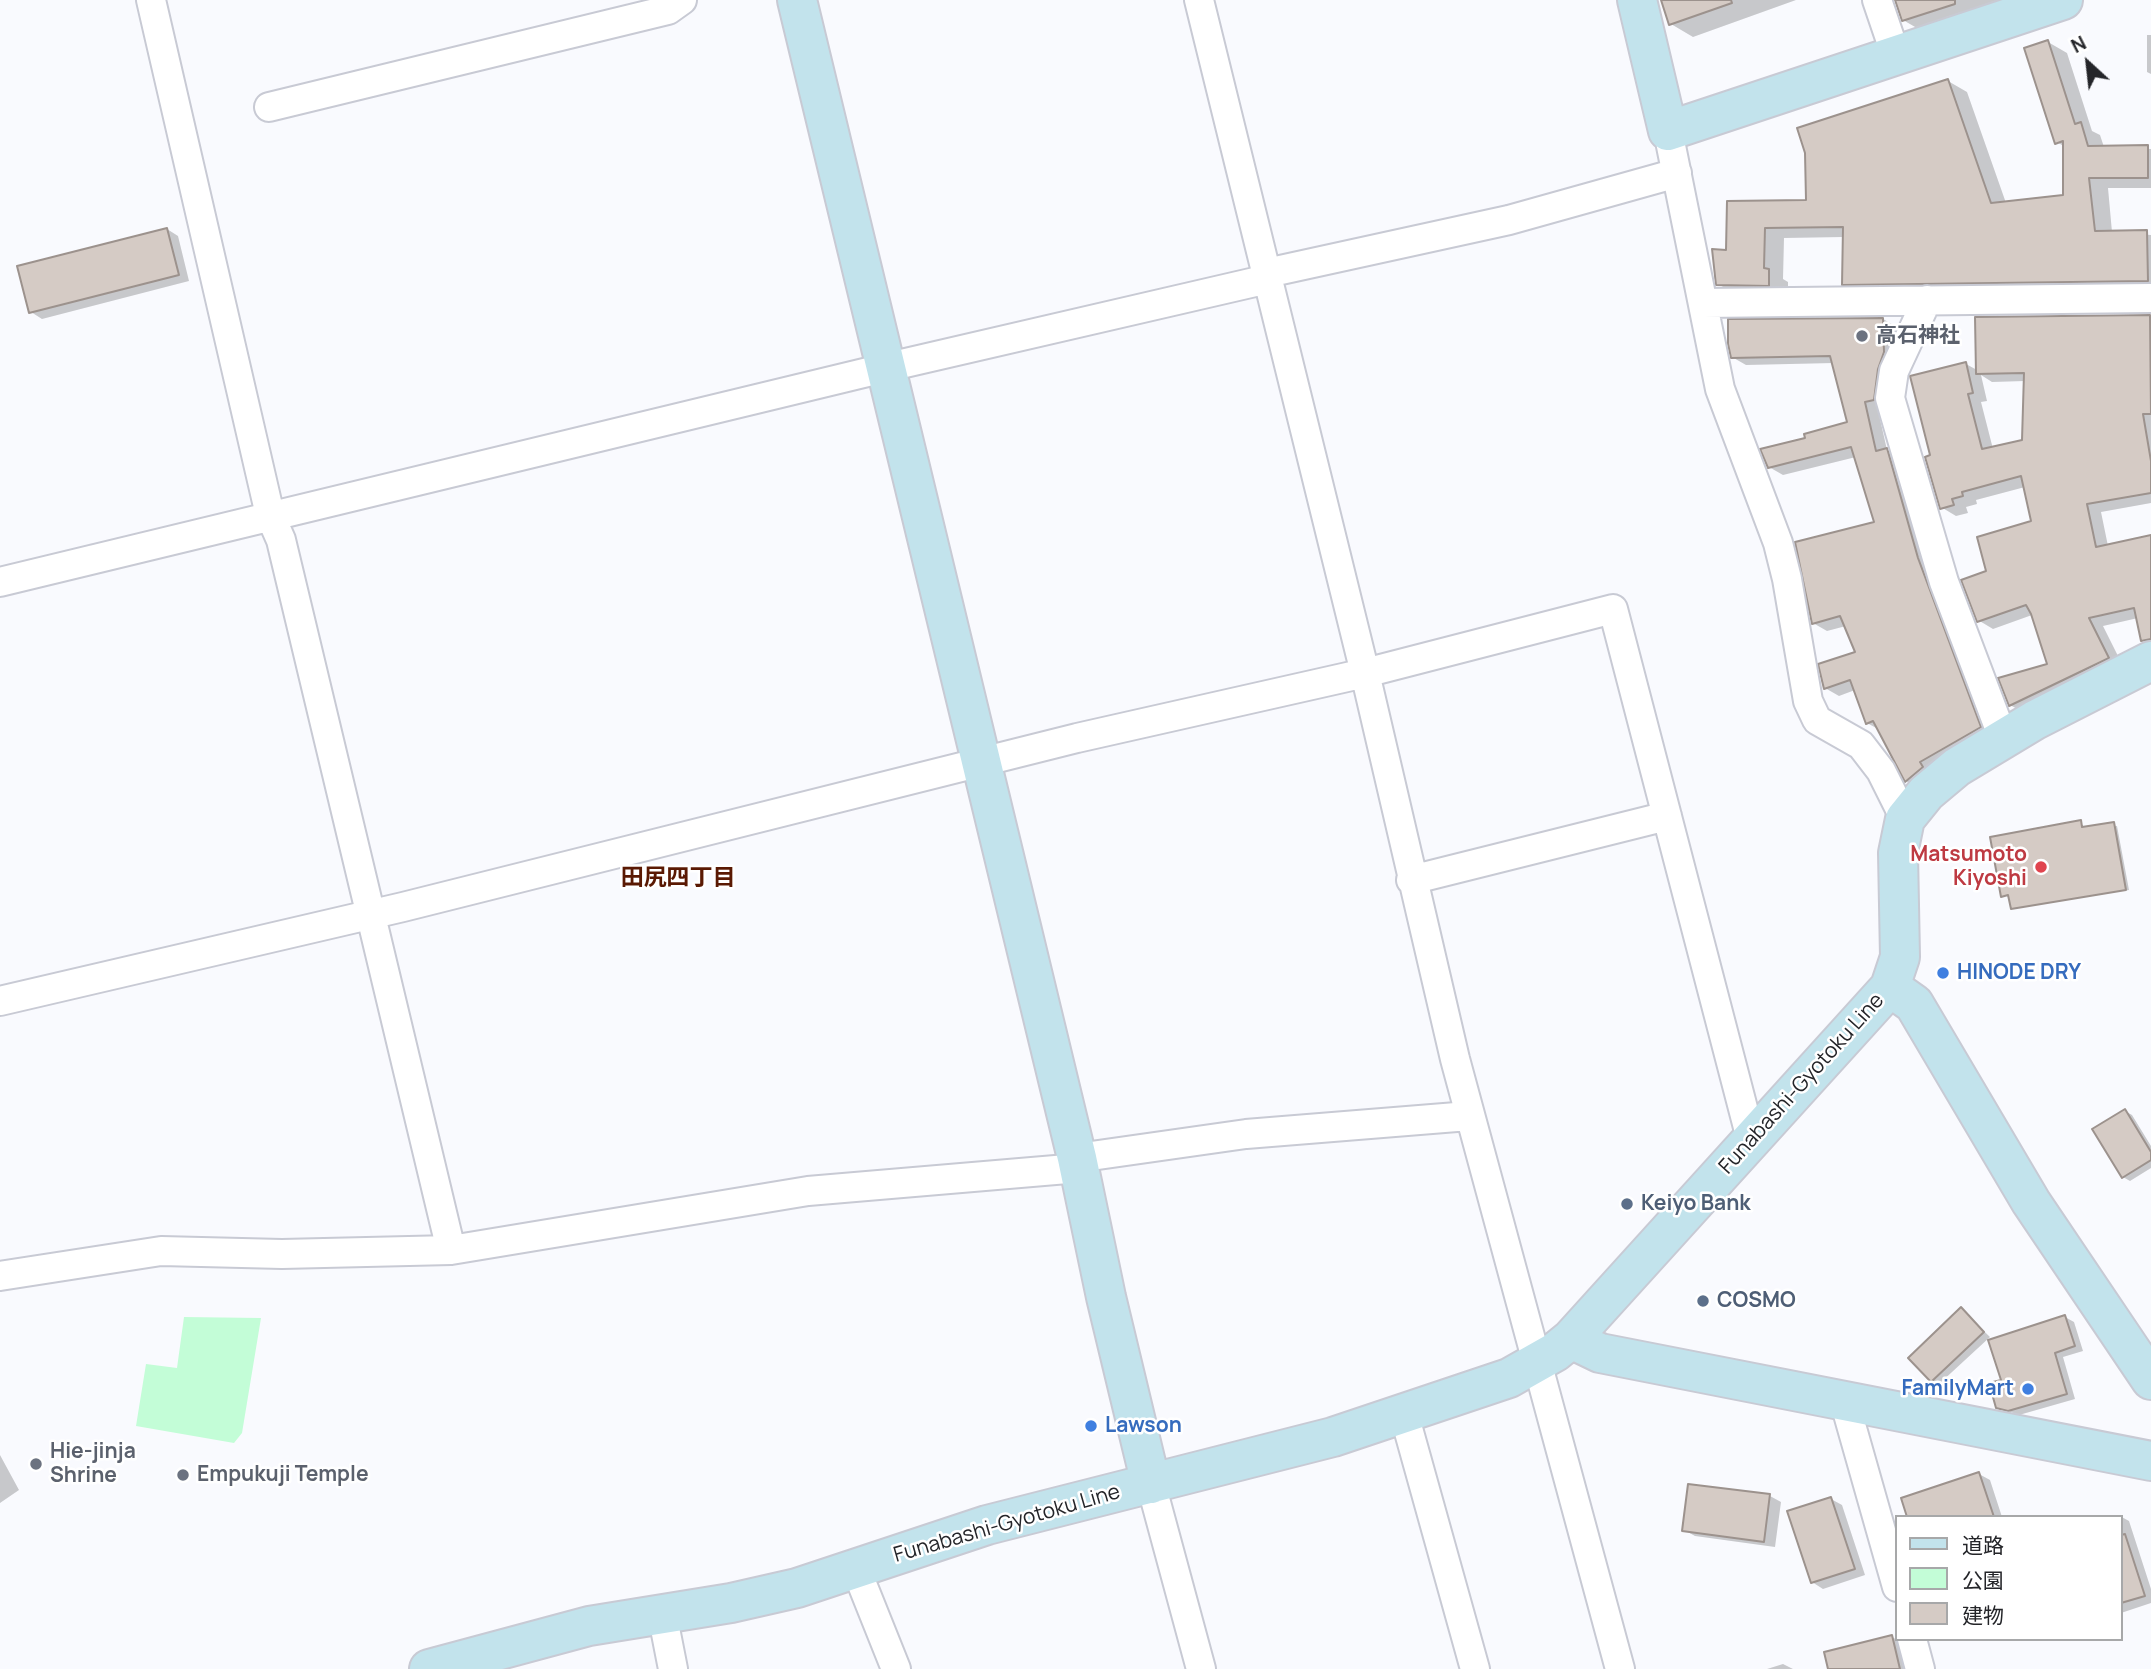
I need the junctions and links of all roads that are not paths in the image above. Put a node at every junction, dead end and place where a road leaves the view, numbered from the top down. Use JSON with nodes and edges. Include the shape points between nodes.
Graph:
{"nodes":[{"id":1,"x":151,"y":0,"type":"edge"},
{"id":2,"x":682,"y":0,"type":"edge"},
{"id":3,"x":797,"y":0,"type":"edge"},
{"id":4,"x":1199,"y":0,"type":"edge"},
{"id":5,"x":1637,"y":0,"type":"edge"},
{"id":6,"x":1877,"y":0,"type":"edge"},
{"id":7,"x":2063,"y":0,"type":"edge"},
{"id":8,"x":1895,"y":56,"type":"junction"},
{"id":9,"x":269,"y":107,"type":"dead end"},
{"id":10,"x":1668,"y":131,"type":"junction"},
{"id":11,"x":1676,"y":173,"type":"junction"},
{"id":12,"x":1265,"y":277,"type":"junction"},
{"id":13,"x":2151,"y":298,"type":"edge"},
{"id":14,"x":1927,"y":300,"type":"junction"},
{"id":15,"x":1703,"y":303,"type":"junction"},
{"id":16,"x":887,"y":368,"type":"junction"},
{"id":17,"x":270,"y":515,"type":"junction"},
{"id":18,"x":0,"y":582,"type":"edge"},
{"id":19,"x":2151,"y":662,"type":"edge"},
{"id":20,"x":1365,"y":673,"type":"junction"},
{"id":21,"x":2003,"y":738,"type":"junction"},
{"id":22,"x":982,"y":763,"type":"junction"},
{"id":23,"x":1667,"y":816,"type":"junction"},
{"id":24,"x":1905,"y":819,"type":"junction"},
{"id":25,"x":1411,"y":880,"type":"junction"},
{"id":26,"x":370,"y":913,"type":"junction"},
{"id":27,"x":1890,"y":987,"type":"junction"},
{"id":28,"x":0,"y":1001,"type":"edge"},
{"id":29,"x":1469,"y":1116,"type":"junction"},
{"id":30,"x":1751,"y":1139,"type":"junction"},
{"id":31,"x":1078,"y":1163,"type":"junction"},
{"id":32,"x":451,"y":1250,"type":"junction"},
{"id":33,"x":0,"y":1276,"type":"edge"},
{"id":34,"x":1571,"y":1339,"type":"junction"},
{"id":35,"x":1535,"y":1364,"type":"junction"},
{"id":36,"x":2151,"y":1380,"type":"edge"},
{"id":37,"x":1844,"y":1401,"type":"junction"},
{"id":38,"x":1404,"y":1414,"type":"junction"},
{"id":39,"x":2151,"y":1461,"type":"edge"},
{"id":40,"x":1151,"y":1484,"type":"junction"},
{"id":41,"x":856,"y":1569,"type":"junction"},
{"id":42,"x":1896,"y":1583,"type":"edge"},
{"id":43,"x":662,"y":1613,"type":"junction"},
{"id":44,"x":1913,"y":1641,"type":"edge"},
{"id":45,"x":429,"y":1669,"type":"edge"},
{"id":46,"x":673,"y":1669,"type":"edge"},
{"id":47,"x":896,"y":1669,"type":"edge"},
{"id":48,"x":1202,"y":1669,"type":"edge"},
{"id":49,"x":1475,"y":1669,"type":"edge"},
{"id":50,"x":1620,"y":1669,"type":"edge"},
{"id":51,"x":1920,"y":1669,"type":"edge"}],
"edges":[{"from":1,"to":17,"type":"street"},
{"from":2,"to":9,"type":"street","via":[[668,10]]},
{"from":3,"to":16,"type":"main road"},
{"from":4,"to":12,"type":"street"},
{"from":5,"to":10,"type":"main road"},
{"from":6,"to":8,"type":"street"},
{"from":7,"to":8,"type":"main road"},
{"from":8,"to":10,"type":"main road"},
{"from":10,"to":11,"type":"street"},
{"from":11,"to":12,"type":"street","via":[[1509,220]]},
{"from":11,"to":15,"type":"street"},
{"from":12,"to":16,"type":"street"},
{"from":12,"to":20,"type":"street"},
{"from":13,"to":14,"type":"street"},
{"from":14,"to":15,"type":"street"},
{"from":14,"to":21,"type":"street","via":[[1894,371],[1890,398],[1944,582]]},
{"from":15,"to":24,"type":"street","via":[[1720,390],[1781,555],[1808,701],[1817,720],[1861,745],[1881,771]]},
{"from":16,"to":17,"type":"street"},
{"from":16,"to":22,"type":"main road"},
{"from":17,"to":18,"type":"street"},
{"from":17,"to":26,"type":"street","via":[[281,540]]},
{"from":19,"to":21,"type":"main road","name":"Funabashi-Gyotoku Line"},
{"from":20,"to":22,"type":"street"},
{"from":20,"to":23,"type":"street","via":[[1613,609]]},
{"from":20,"to":25,"type":"street"},
{"from":21,"to":24,"type":"main road","name":"Funabashi-Gyotoku Line","via":[[1926,793]]},
{"from":22,"to":26,"type":"street"},
{"from":22,"to":31,"type":"main road"},
{"from":23,"to":25,"type":"street"},
{"from":23,"to":30,"type":"street"},
{"from":24,"to":27,"type":"main road","name":"Funabashi-Gyotoku Line","via":[[1898,853],[1900,957]]},
{"from":25,"to":29,"type":"street"},
{"from":26,"to":28,"type":"street"},
{"from":26,"to":32,"type":"street"},
{"from":27,"to":30,"type":"main road","name":"Funabashi-Gyotoku Line"},
{"from":27,"to":36,"type":"main road","via":[[1914,1004],[2031,1202]]},
{"from":29,"to":31,"type":"street","via":[[1245,1134]]},
{"from":29,"to":35,"type":"street"},
{"from":30,"to":34,"type":"main road","name":"Funabashi-Gyotoku Line"},
{"from":31,"to":32,"type":"street","via":[[808,1191]]},
{"from":31,"to":40,"type":"main road"},
{"from":32,"to":33,"type":"street","via":[[161,1251]]},
{"from":34,"to":35,"type":"main road","name":"Funabashi-Gyotoku Line"},
{"from":34,"to":37,"type":"main road","via":[[1600,1353]]},
{"from":35,"to":38,"type":"main road","name":"Funabashi-Gyotoku Line","via":[[1509,1378]]},
{"from":35,"to":50,"type":"street"},
{"from":37,"to":39,"type":"main road"},
{"from":37,"to":42,"type":"street"},
{"from":38,"to":40,"type":"main road","name":"Funabashi-Gyotoku Line"},
{"from":38,"to":49,"type":"street"},
{"from":40,"to":41,"type":"main road","name":"Funabashi-Gyotoku Line","via":[[987,1525]]},
{"from":40,"to":48,"type":"street"},
{"from":41,"to":43,"type":"main road","name":"Funabashi-Gyotoku Line","via":[[731,1603]]},
{"from":41,"to":47,"type":"street"},
{"from":43,"to":45,"type":"main road","name":"Funabashi-Gyotoku Line","via":[[589,1626]]},
{"from":43,"to":46,"type":"street"},
{"from":44,"to":51,"type":"street"}]}
